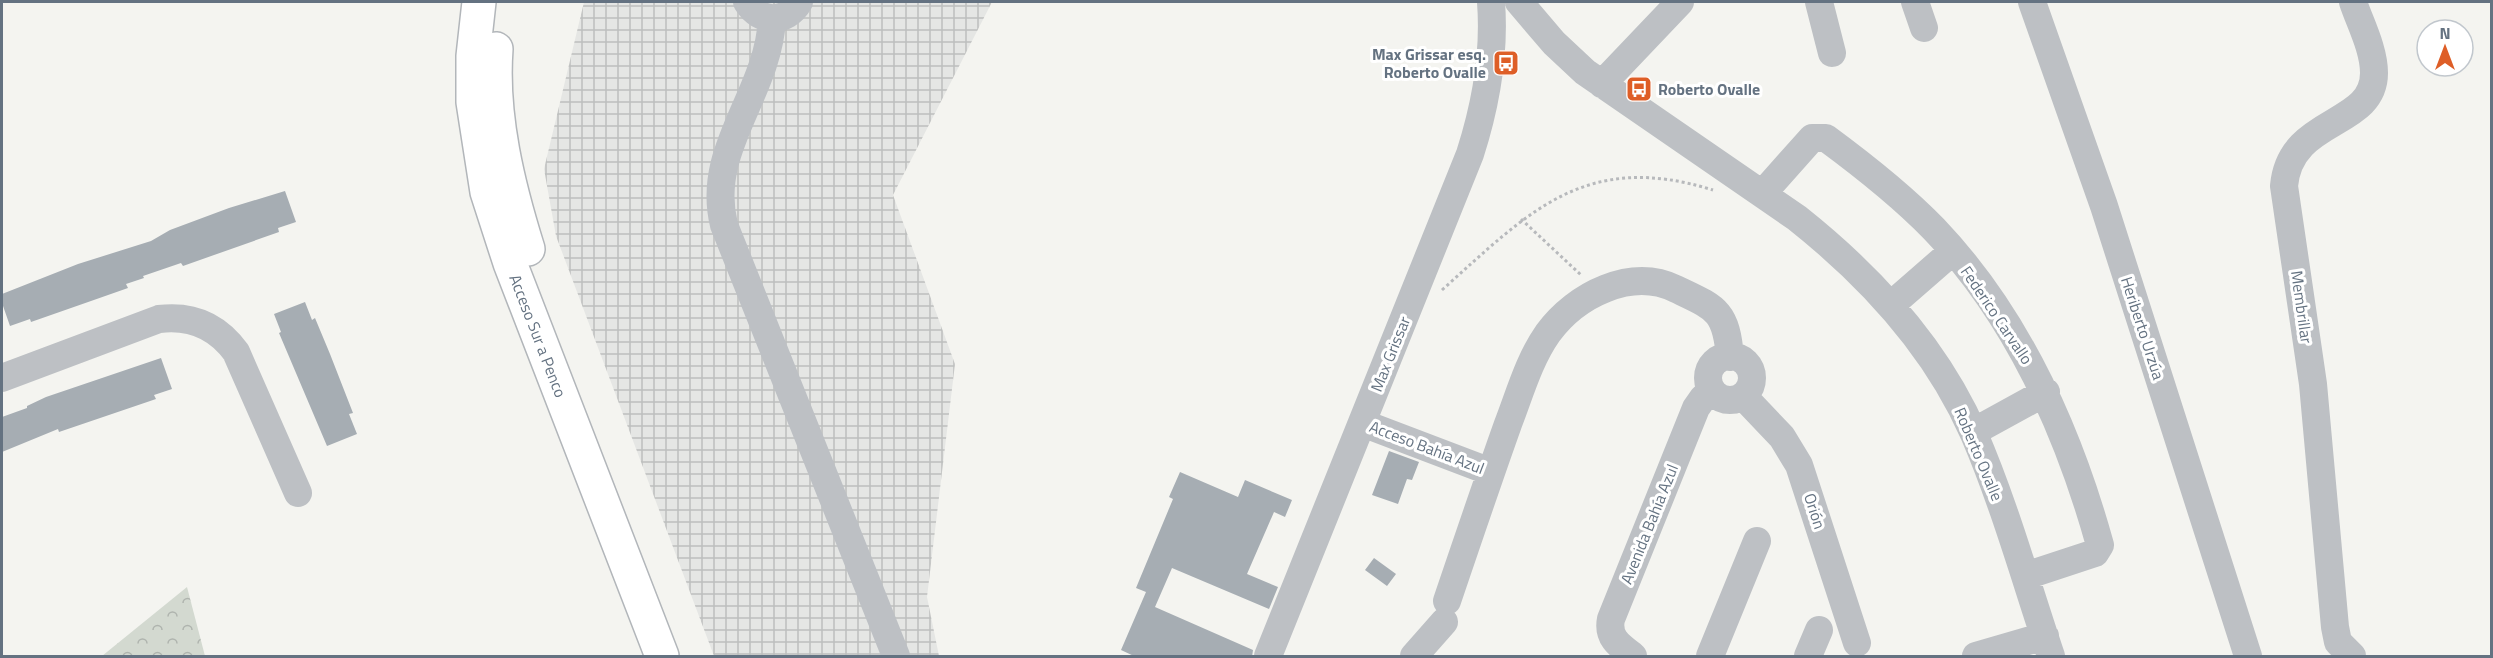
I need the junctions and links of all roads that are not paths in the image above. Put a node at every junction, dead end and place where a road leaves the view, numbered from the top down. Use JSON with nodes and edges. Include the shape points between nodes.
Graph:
{"nodes":[{"id":1,"x":479,"y":2,"type":"edge"},
{"id":2,"x":501,"y":2,"type":"edge"},
{"id":3,"x":747,"y":2,"type":"edge"},
{"id":4,"x":799,"y":2,"type":"edge"},
{"id":5,"x":1491,"y":2,"type":"edge"},
{"id":6,"x":1519,"y":2,"type":"edge"},
{"id":7,"x":1680,"y":2,"type":"edge"},
{"id":8,"x":1819,"y":2,"type":"edge"},
{"id":9,"x":1915,"y":2,"type":"edge"},
{"id":10,"x":2032,"y":2,"type":"edge"},
{"id":11,"x":2353,"y":2,"type":"edge"},
{"id":12,"x":772,"y":19,"type":"junction"},
{"id":13,"x":1540,"y":27,"type":"junction"},
{"id":14,"x":1924,"y":28,"type":"dead end"},
{"id":15,"x":1492,"y":45,"type":"junction"},
{"id":16,"x":1832,"y":53,"type":"dead end"},
{"id":17,"x":1602,"y":84,"type":"junction"},
{"id":18,"x":1763,"y":193,"type":"junction"},
{"id":19,"x":1953,"y":251,"type":"junction"},
{"id":20,"x":1891,"y":305,"type":"junction"},
{"id":21,"x":1730,"y":357,"type":"junction"},
{"id":22,"x":2,"y":378,"type":"edge"},
{"id":23,"x":1712,"y":391,"type":"junction"},
{"id":24,"x":2046,"y":392,"type":"junction"},
{"id":25,"x":1743,"y":396,"type":"junction"},
{"id":26,"x":1362,"y":423,"type":"junction"},
{"id":27,"x":1973,"y":432,"type":"junction"},
{"id":28,"x":1491,"y":472,"type":"junction"},
{"id":29,"x":298,"y":493,"type":"dead end"},
{"id":30,"x":1757,"y":541,"type":"dead end"},
{"id":31,"x":2025,"y":576,"type":"junction"},
{"id":32,"x":1819,"y":630,"type":"dead end"},
{"id":33,"x":1857,"y":643,"type":"dead end"},
{"id":34,"x":2048,"y":646,"type":"edge"},
{"id":35,"x":2348,"y":656,"type":"edge"},
{"id":36,"x":662,"y":657,"type":"edge"},
{"id":37,"x":685,"y":657,"type":"edge"},
{"id":38,"x":896,"y":657,"type":"edge"},
{"id":39,"x":1268,"y":657,"type":"edge"},
{"id":40,"x":1414,"y":657,"type":"edge"},
{"id":41,"x":1633,"y":657,"type":"edge"},
{"id":42,"x":1710,"y":657,"type":"edge"},
{"id":43,"x":1808,"y":657,"type":"edge"},
{"id":44,"x":1977,"y":657,"type":"edge"},
{"id":45,"x":2247,"y":657,"type":"edge"}],
"edges":[{"from":1,"to":36,"type":"main road","name":"Acceso Sur a Penco","via":[[474,102],[487,192],[513,272]]},
{"from":2,"to":37,"type":"main road","name":"Acceso Sur a Penco","via":[[496,93],[519,220]]},
{"from":3,"to":12,"type":"street","via":[[757,14]]},
{"from":4,"to":12,"type":"street","via":[[787,15]]},
{"from":5,"to":15,"type":"street","name":"Max Grissar"},
{"from":6,"to":13,"type":"street","name":"Roberto Ovalle"},
{"from":7,"to":17,"type":"street"},
{"from":8,"to":16,"type":"street"},
{"from":9,"to":14,"type":"street"},
{"from":10,"to":45,"type":"street","name":"Heriberto Urzúa","via":[[2104,206]]},
{"from":11,"to":35,"type":"street","name":"Membrillar","via":[[2373,61],[2372,89],[2360,105],[2301,143],[2288,162],[2284,186],[2314,394],[2335,627],[2338,642]]},
{"from":12,"to":38,"type":"street","via":[[766,61],[722,170],[720,209]]},
{"from":13,"to":15,"type":"street","via":[[1512,27]]},
{"from":13,"to":17,"type":"street","name":"Roberto Ovalle","via":[[1569,58]]},
{"from":15,"to":26,"type":"street","name":"Max Grissar","via":[[1484,108],[1470,154]]},
{"from":17,"to":18,"type":"street","name":"Roberto Ovalle"},
{"from":18,"to":19,"type":"street","name":"Federico Carvallo","via":[[1812,138],[1822,137],[1896,193]]},
{"from":18,"to":20,"type":"street","name":"Roberto Ovalle","via":[[1830,244]]},
{"from":19,"to":20,"type":"street"},
{"from":19,"to":24,"type":"street","name":"Federico Carvallo","via":[[2000,316]]},
{"from":20,"to":27,"type":"street","name":"Roberto Ovalle","via":[[1932,360]]},
{"from":21,"to":23,"type":"street","via":[[1712,366],[1708,375]]},
{"from":21,"to":25,"type":"street","via":[[1745,362],[1751,372],[1750,388]]},
{"from":21,"to":28,"type":"street","via":[[1727,326],[1718,313],[1675,289],[1658,282],[1634,280],[1600,292],[1568,311],[1540,346]]},
{"from":22,"to":29,"type":"street","via":[[159,320],[183,319],[205,325],[228,341],[236,352]]},
{"from":23,"to":25,"type":"street","via":[[1726,400]]},
{"from":23,"to":41,"type":"street","name":"Avenida Bahía Azul","via":[[1696,408],[1611,619],[1614,640]]},
{"from":24,"to":27,"type":"street"},
{"from":24,"to":31,"type":"street","name":"Federico Carvallo","via":[[2100,544],[2095,553]]},
{"from":25,"to":33,"type":"street","name":"Orión","via":[[1782,437],[1799,465]]},
{"from":26,"to":28,"type":"street","name":"Acceso Bahía Azul"},
{"from":26,"to":39,"type":"street","name":"Max Grissar"},
{"from":27,"to":31,"type":"street","name":"Roberto Ovalle"},
{"from":28,"to":40,"type":"street","via":[[1446,611]]},
{"from":30,"to":42,"type":"street"},
{"from":31,"to":34,"type":"street","name":"Roberto Ovalle"},
{"from":32,"to":43,"type":"street"},
{"from":34,"to":44,"type":"street"}]}
